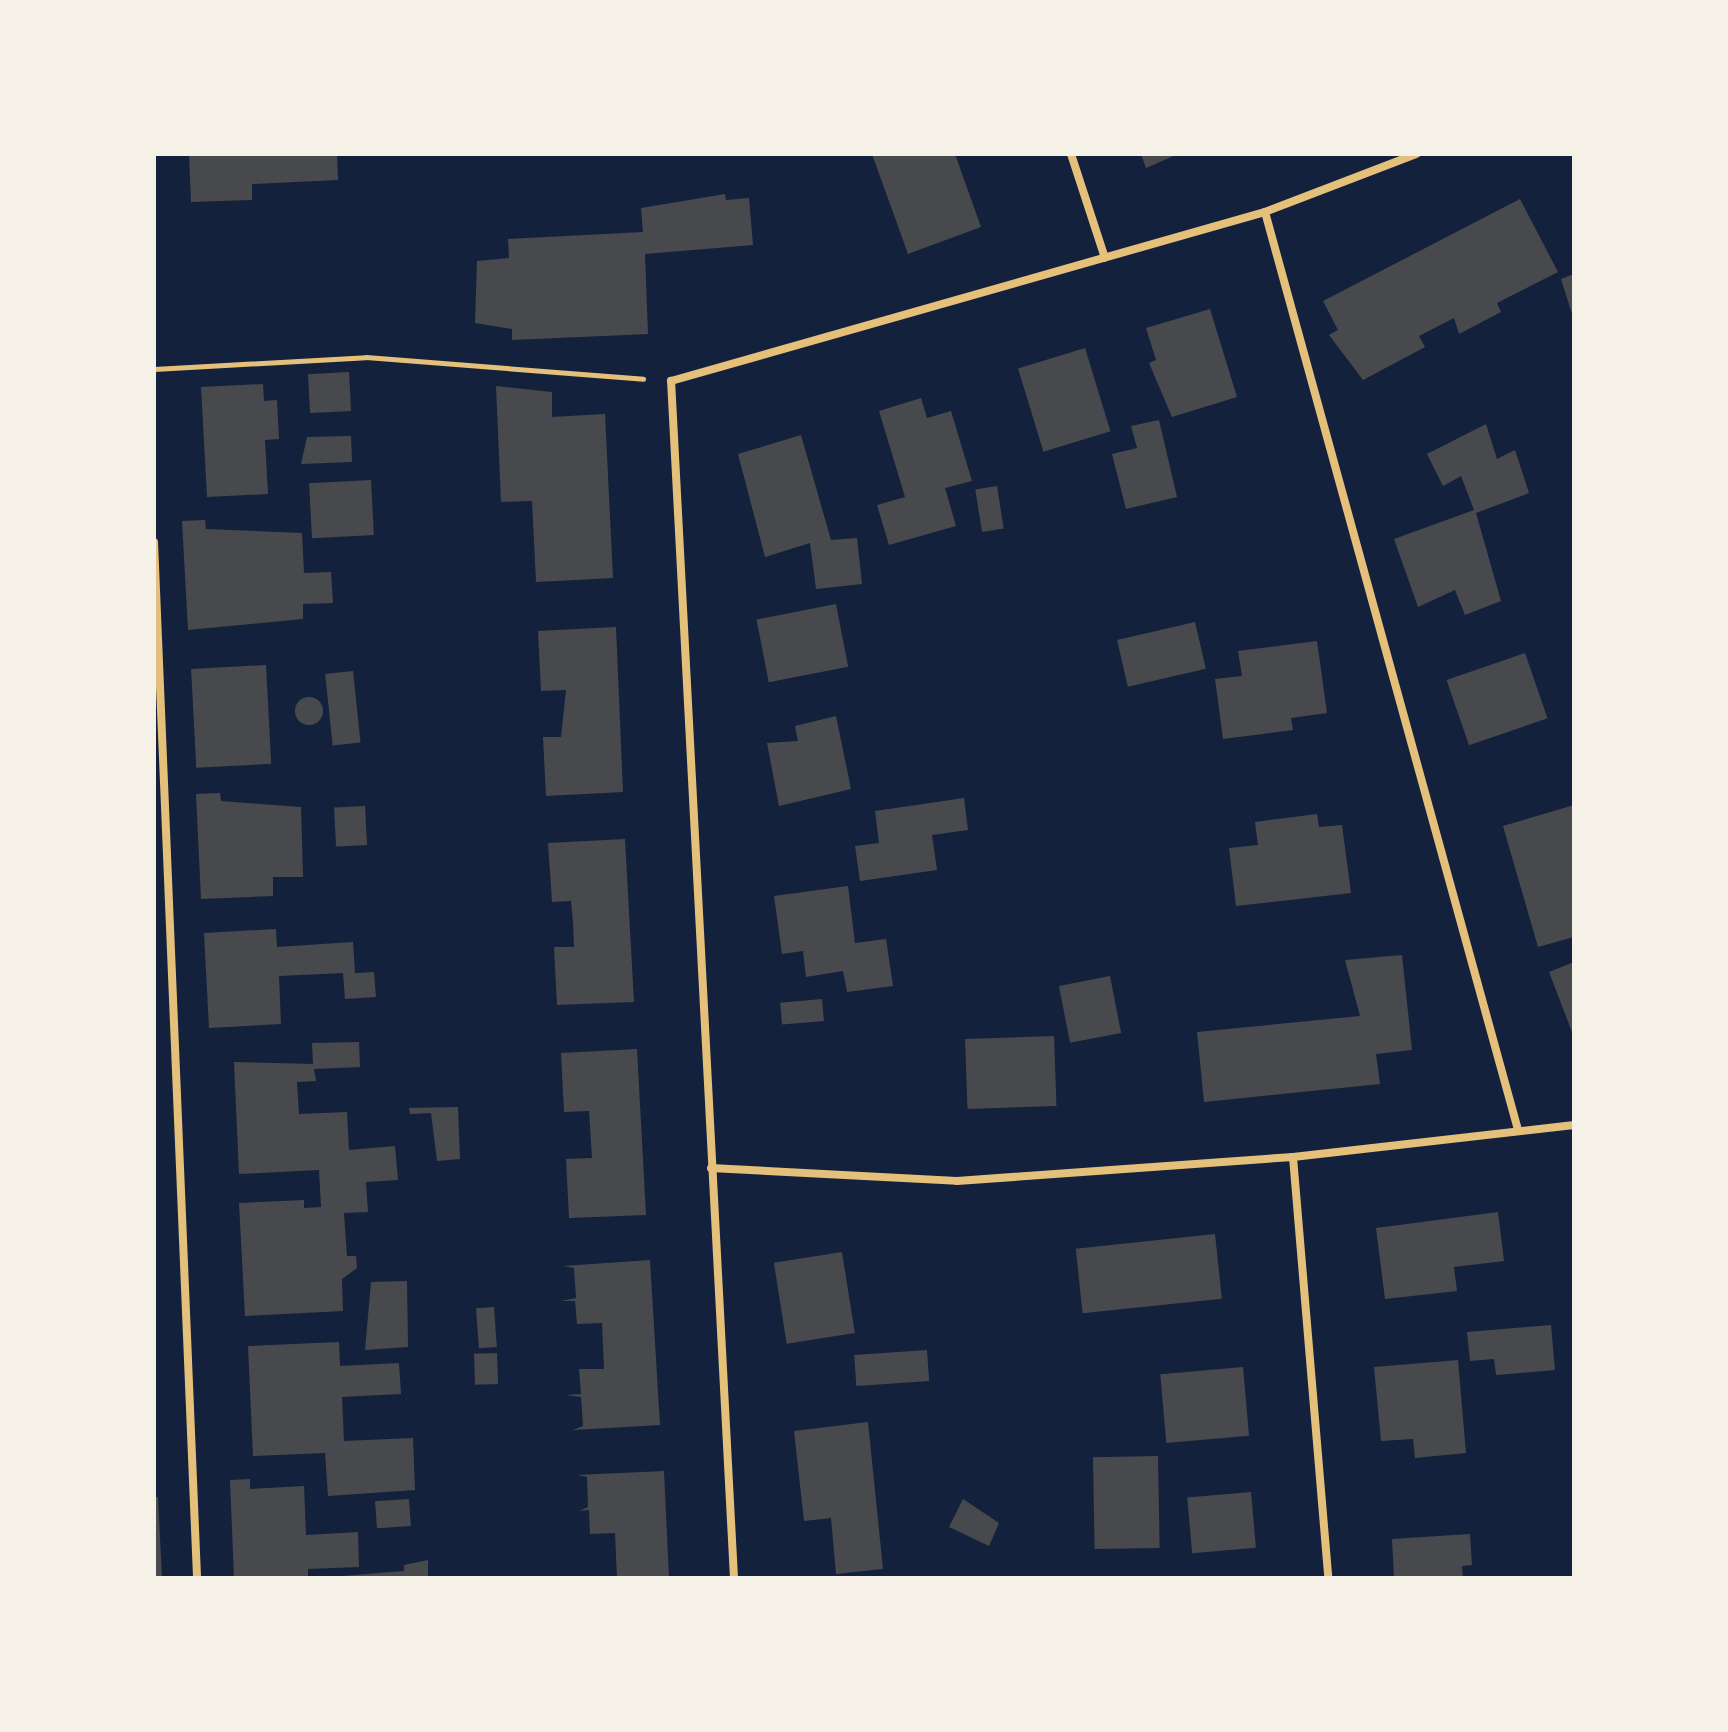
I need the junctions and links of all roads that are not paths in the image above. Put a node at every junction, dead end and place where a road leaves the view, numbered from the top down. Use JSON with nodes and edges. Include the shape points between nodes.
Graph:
{"nodes":[{"id":1,"x":1071,"y":154,"type":"edge"},
{"id":2,"x":1416,"y":154,"type":"edge"},
{"id":3,"x":1265,"y":212,"type":"junction"},
{"id":4,"x":1105,"y":258,"type":"junction"},
{"id":5,"x":154,"y":542,"type":"edge"},
{"id":6,"x":1574,"y":1125,"type":"edge"},
{"id":7,"x":1518,"y":1130,"type":"junction"},
{"id":8,"x":1293,"y":1157,"type":"junction"},
{"id":9,"x":711,"y":1168,"type":"junction"},
{"id":10,"x":197,"y":1578,"type":"edge"},
{"id":11,"x":734,"y":1578,"type":"edge"},
{"id":12,"x":1328,"y":1578,"type":"edge"}],
"edges":[{"from":1,"to":4,"type":"street"},
{"from":2,"to":3,"type":"street"},
{"from":3,"to":4,"type":"street"},
{"from":3,"to":7,"type":"street"},
{"from":4,"to":9,"type":"street","via":[[671,381]]},
{"from":5,"to":10,"type":"street"},
{"from":6,"to":7,"type":"street"},
{"from":7,"to":8,"type":"street"},
{"from":8,"to":9,"type":"street","via":[[957,1181]]},
{"from":8,"to":12,"type":"street"},
{"from":9,"to":11,"type":"street"}]}
